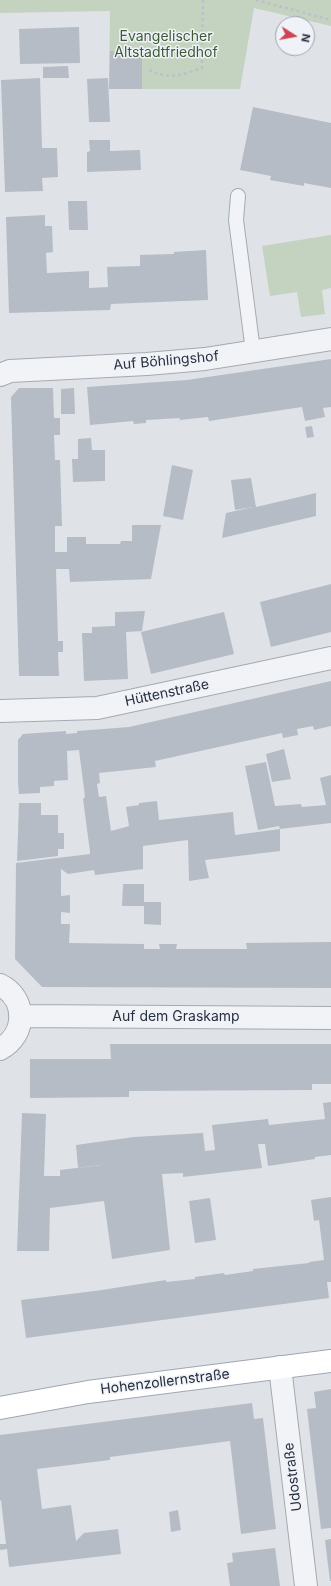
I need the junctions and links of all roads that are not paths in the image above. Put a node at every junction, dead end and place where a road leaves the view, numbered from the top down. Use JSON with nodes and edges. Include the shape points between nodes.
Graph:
{"nodes":[{"id":1,"x":238,"y":196,"type":"dead end"},
{"id":2,"x":331,"y":339,"type":"edge"},
{"id":3,"x":253,"y":351,"type":"junction"},
{"id":4,"x":0,"y":375,"type":"edge"},
{"id":5,"x":331,"y":658,"type":"edge"},
{"id":6,"x":0,"y":711,"type":"edge"},
{"id":7,"x":0,"y":985,"type":"edge"},
{"id":8,"x":21,"y":1016,"type":"junction"},
{"id":9,"x":331,"y":1018,"type":"edge"},
{"id":10,"x":0,"y":1049,"type":"edge"},
{"id":11,"x":331,"y":1362,"type":"edge"},
{"id":12,"x":280,"y":1367,"type":"junction"},
{"id":13,"x":0,"y":1408,"type":"edge"},
{"id":14,"x":306,"y":1586,"type":"edge"}],
"edges":[{"from":1,"to":3,"type":"lane","via":[[236,220]]},
{"from":2,"to":3,"type":"street","name":"Auf Böhlingshof"},
{"from":3,"to":4,"type":"street","name":"Auf Böhlingshof","via":[[147,364],[10,371]]},
{"from":5,"to":6,"type":"street","name":"Hüttenstraße","via":[[98,708]]},
{"from":7,"to":8,"type":"street","via":[[14,996],[20,1005]]},
{"from":8,"to":9,"type":"street","name":"Auf dem Graskamp"},
{"from":8,"to":10,"type":"street","via":[[20,1027],[14,1037]]},
{"from":11,"to":12,"type":"main road","name":"Hohenzollernstraße"},
{"from":12,"to":13,"type":"main road","name":"Hohenzollernstraße","via":[[88,1392]]},
{"from":12,"to":14,"type":"street","name":"Udostraße"}]}
